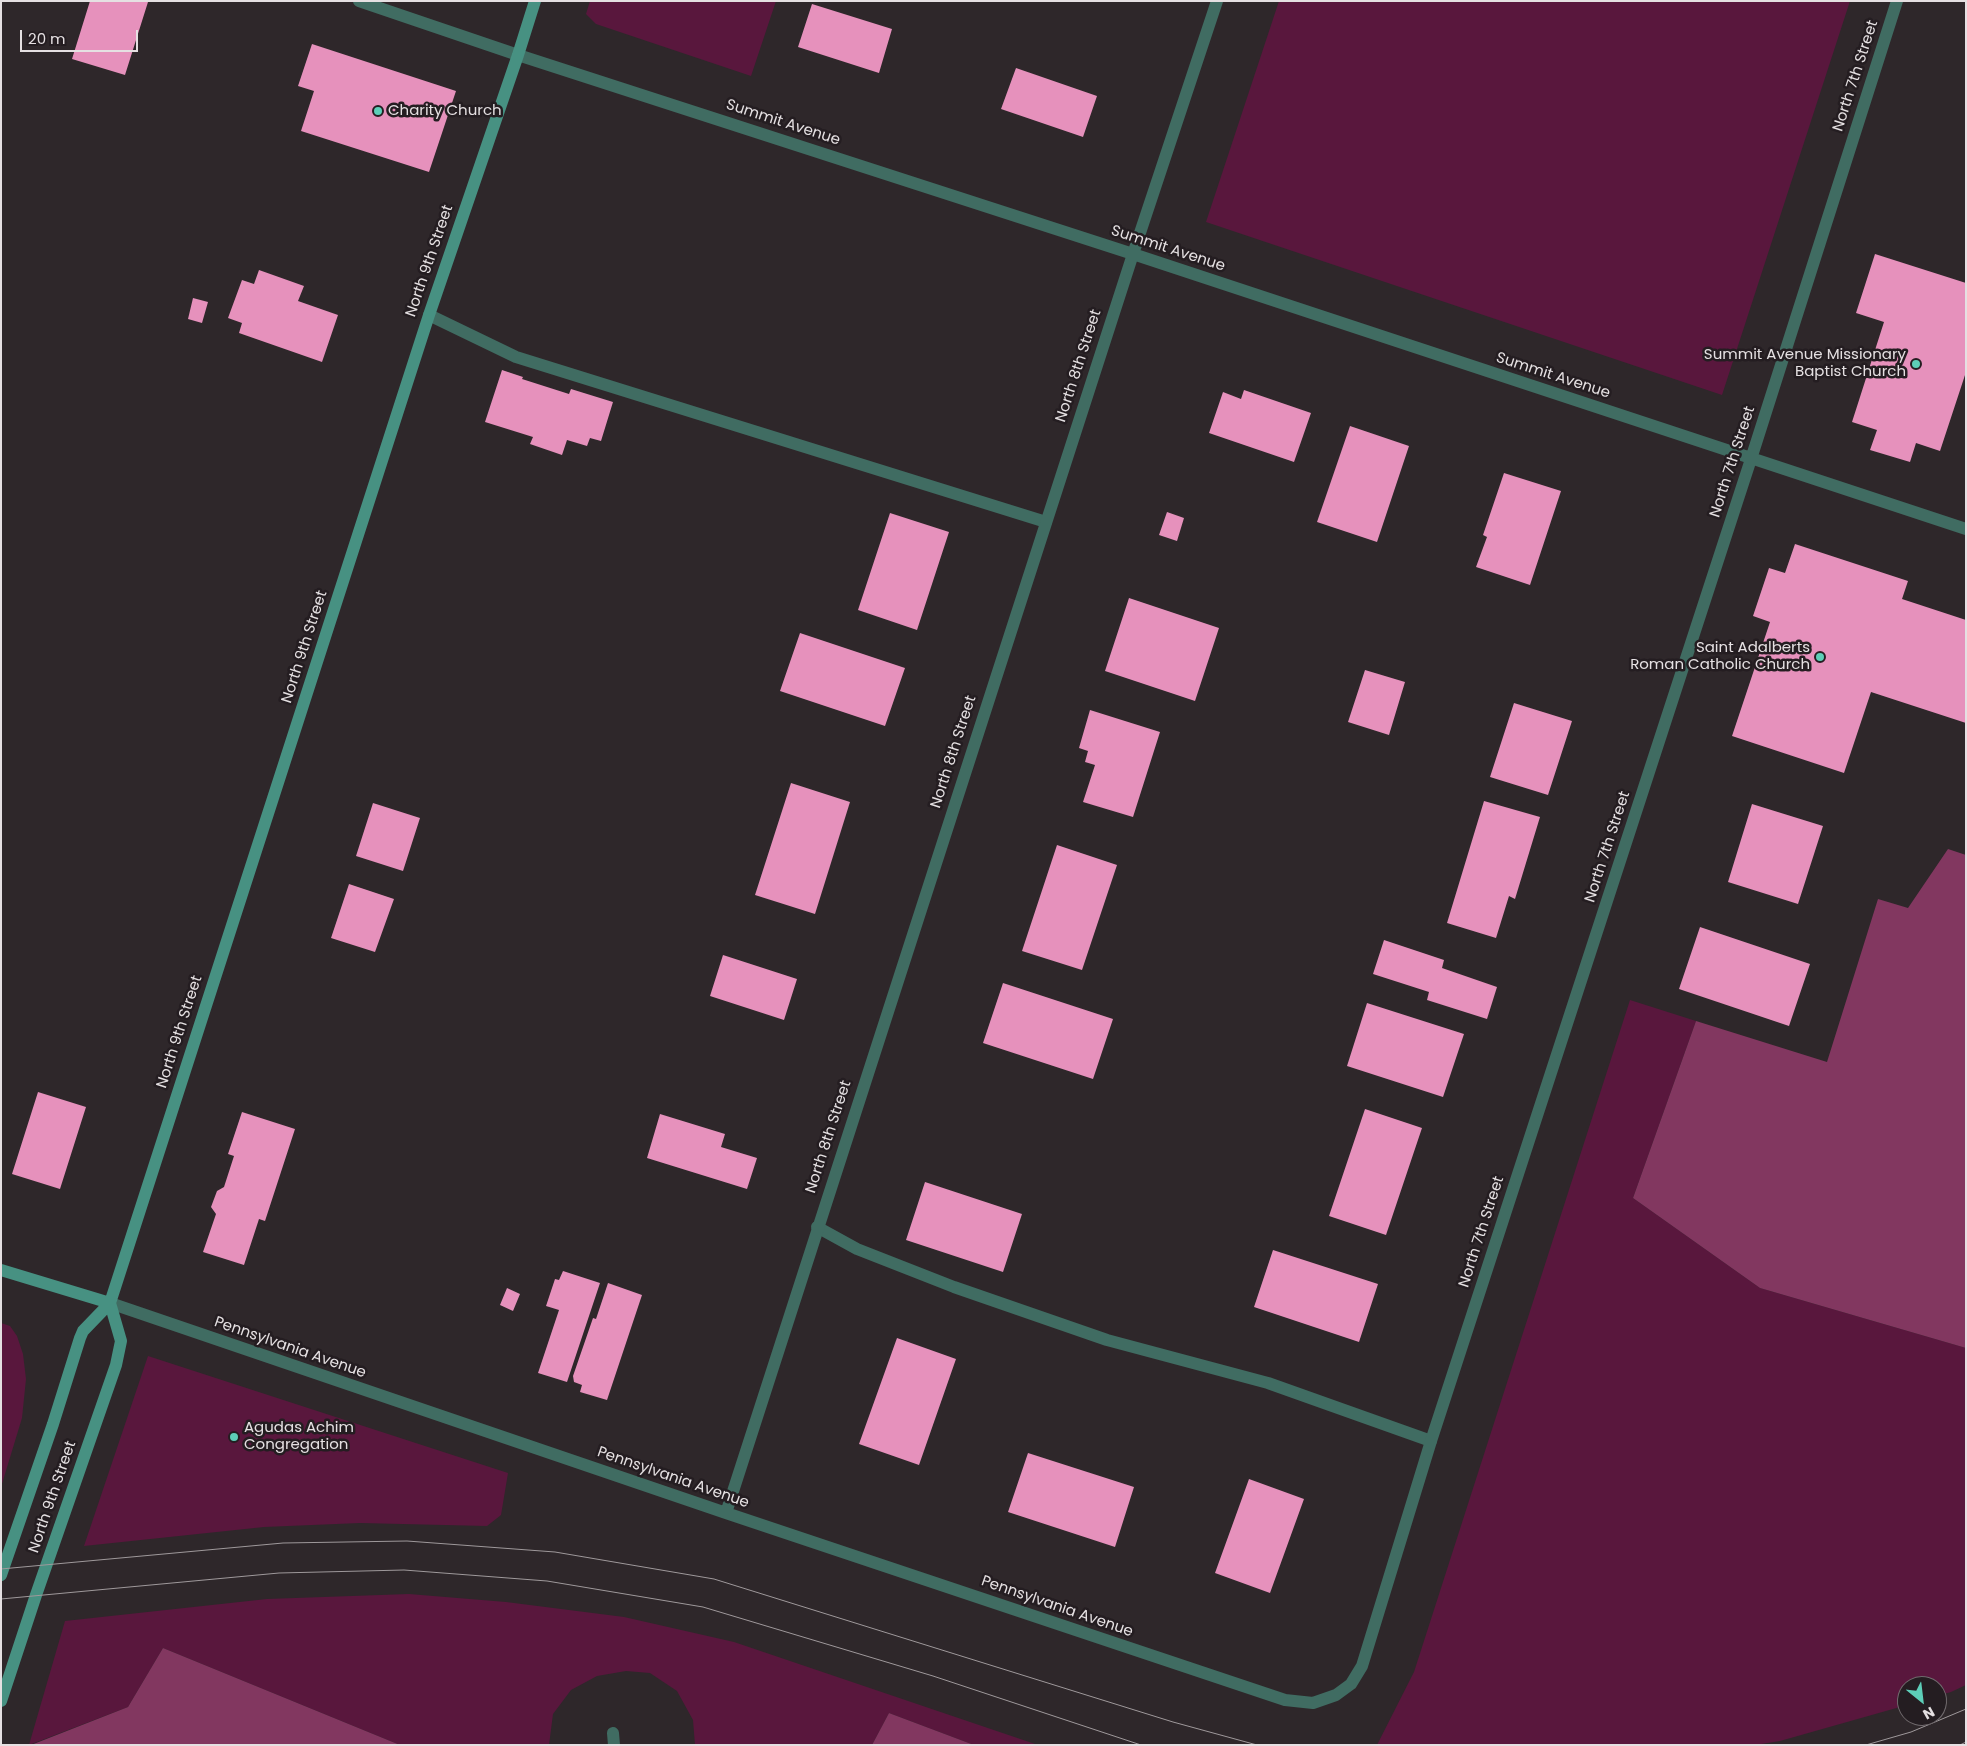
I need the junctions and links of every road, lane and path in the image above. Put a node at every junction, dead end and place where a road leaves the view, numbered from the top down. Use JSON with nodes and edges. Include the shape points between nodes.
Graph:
{"nodes":[{"id":1,"x":359,"y":1,"type":"edge"},
{"id":2,"x":535,"y":1,"type":"edge"},
{"id":3,"x":1217,"y":1,"type":"edge"},
{"id":4,"x":1897,"y":1,"type":"edge"},
{"id":5,"x":518,"y":55,"type":"junction"},
{"id":6,"x":1133,"y":254,"type":"junction"},
{"id":7,"x":428,"y":315,"type":"junction"},
{"id":8,"x":1751,"y":458,"type":"junction"},
{"id":9,"x":1046,"y":522,"type":"junction"},
{"id":10,"x":1966,"y":529,"type":"edge"},
{"id":11,"x":817,"y":1227,"type":"junction"},
{"id":12,"x":1,"y":1270,"type":"edge"},
{"id":13,"x":110,"y":1304,"type":"junction"},
{"id":14,"x":1432,"y":1441,"type":"junction"},
{"id":15,"x":726,"y":1513,"type":"junction"},
{"id":16,"x":1,"y":1575,"type":"edge"},
{"id":17,"x":1336,"y":1695,"type":"joint"},
{"id":18,"x":1,"y":1701,"type":"edge"}],
"edges":[{"from":1,"to":5,"type":"street","name":"Summit Avenue"},
{"from":2,"to":5,"type":"main road","name":"North 9th Street"},
{"from":3,"to":6,"type":"street","name":"North 8th Street"},
{"from":4,"to":8,"type":"street","name":"North 7th Street"},
{"from":5,"to":6,"type":"street","name":"Summit Avenue"},
{"from":5,"to":7,"type":"main road","name":"North 9th Street"},
{"from":6,"to":8,"type":"street","name":"Summit Avenue"},
{"from":6,"to":9,"type":"street","name":"North 8th Street"},
{"from":7,"to":9,"type":"street","via":[[516,356]]},
{"from":7,"to":13,"type":"main road","name":"North 9th Street"},
{"from":8,"to":10,"type":"street","name":"Summit Avenue"},
{"from":8,"to":14,"type":"street","name":"North 7th Street"},
{"from":9,"to":11,"type":"street","name":"North 8th Street"},
{"from":11,"to":14,"type":"street","via":[[857,1249],[954,1287],[1107,1340],[1268,1383]]},
{"from":11,"to":15,"type":"street","name":"North 8th Street"},
{"from":12,"to":13,"type":"main road","name":"Pennsylvania Avenue"},
{"from":13,"to":15,"type":"street","name":"Pennsylvania Avenue"},
{"from":13,"to":16,"type":"main road","name":"North 9th Street","via":[[80,1338]]},
{"from":13,"to":18,"type":"main road","name":"North 9th Street","via":[[122,1341],[116,1365]]},
{"from":14,"to":17,"type":"street","name":"North 7th Street","via":[[1362,1666],[1351,1684]]},
{"from":15,"to":17,"type":"street","name":"Pennsylvania Avenue","via":[[1285,1700],[1313,1702]]}]}
